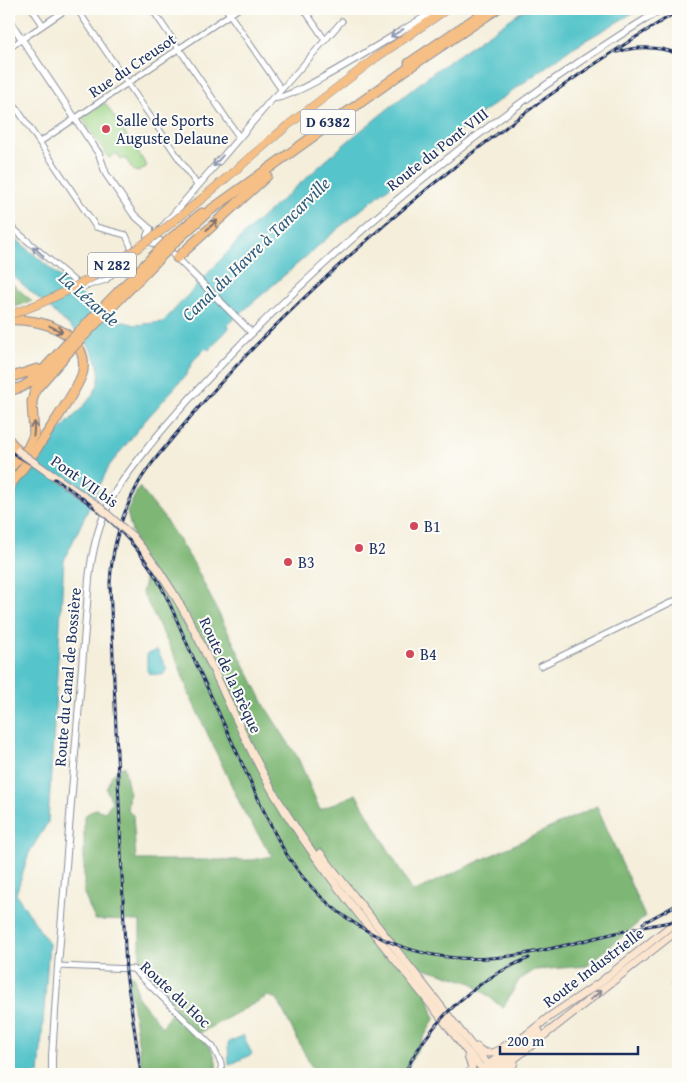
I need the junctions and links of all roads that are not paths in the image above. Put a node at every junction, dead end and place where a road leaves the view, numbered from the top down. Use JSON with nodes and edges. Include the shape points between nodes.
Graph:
{"nodes":[{"id":1,"x":32,"y":9,"type":"edge"},
{"id":2,"x":67,"y":9,"type":"edge"},
{"id":3,"x":77,"y":9,"type":"edge"},
{"id":4,"x":152,"y":9,"type":"edge"},
{"id":5,"x":226,"y":9,"type":"edge"},
{"id":6,"x":238,"y":9,"type":"edge"},
{"id":7,"x":304,"y":9,"type":"edge"},
{"id":8,"x":439,"y":9,"type":"edge"},
{"id":9,"x":447,"y":9,"type":"edge"},
{"id":10,"x":489,"y":9,"type":"edge"},
{"id":11,"x":498,"y":9,"type":"edge"},
{"id":12,"x":662,"y":9,"type":"edge"},
{"id":13,"x":230,"y":14,"type":"junction"},
{"id":14,"x":9,"y":20,"type":"edge"},
{"id":15,"x":342,"y":21,"type":"dead end"},
{"id":16,"x":43,"y":25,"type":"junction"},
{"id":17,"x":22,"y":39,"type":"junction"},
{"id":18,"x":325,"y":40,"type":"junction"},
{"id":19,"x":9,"y":48,"type":"edge"},
{"id":20,"x":179,"y":49,"type":"junction"},
{"id":21,"x":128,"y":83,"type":"junction"},
{"id":22,"x":281,"y":90,"type":"junction"},
{"id":23,"x":9,"y":97,"type":"edge"},
{"id":24,"x":274,"y":98,"type":"junction"},
{"id":25,"x":75,"y":118,"type":"junction"},
{"id":26,"x":239,"y":137,"type":"junction"},
{"id":27,"x":40,"y":142,"type":"junction"},
{"id":28,"x":292,"y":152,"type":"junction"},
{"id":29,"x":197,"y":185,"type":"junction"},
{"id":30,"x":9,"y":225,"type":"edge"},
{"id":31,"x":150,"y":230,"type":"junction"},
{"id":32,"x":160,"y":230,"type":"junction"},
{"id":33,"x":172,"y":240,"type":"junction"},
{"id":34,"x":160,"y":241,"type":"junction"},
{"id":35,"x":177,"y":258,"type":"junction"},
{"id":36,"x":9,"y":315,"type":"edge"},
{"id":37,"x":9,"y":320,"type":"edge"},
{"id":38,"x":251,"y":335,"type":"junction"},
{"id":39,"x":69,"y":346,"type":"junction"},
{"id":40,"x":9,"y":378,"type":"edge"},
{"id":41,"x":9,"y":389,"type":"edge"},
{"id":42,"x":9,"y":440,"type":"edge"},
{"id":43,"x":9,"y":445,"type":"edge"},
{"id":44,"x":18,"y":451,"type":"junction"},
{"id":45,"x":9,"y":468,"type":"edge"},
{"id":46,"x":9,"y":486,"type":"edge"},
{"id":47,"x":132,"y":536,"type":"joint"},
{"id":48,"x":678,"y":599,"type":"edge"},
{"id":49,"x":541,"y":666,"type":"dead end"},
{"id":50,"x":277,"y":797,"type":"junction"},
{"id":51,"x":678,"y":920,"type":"edge"},
{"id":52,"x":678,"y":930,"type":"edge"},
{"id":53,"x":58,"y":966,"type":"junction"},
{"id":54,"x":562,"y":1008,"type":"junction"},
{"id":55,"x":456,"y":1025,"type":"junction"},
{"id":56,"x":550,"y":1032,"type":"junction"},
{"id":57,"x":466,"y":1050,"type":"junction"},
{"id":58,"x":489,"y":1072,"type":"edge"},
{"id":59,"x":52,"y":1074,"type":"edge"},
{"id":60,"x":222,"y":1074,"type":"edge"},
{"id":61,"x":469,"y":1074,"type":"edge"},
{"id":62,"x":508,"y":1074,"type":"edge"}],
"edges":[{"from":1,"to":16,"type":"street"},
{"from":2,"to":16,"type":"street"},
{"from":3,"to":21,"type":"street"},
{"from":4,"to":20,"type":"street"},
{"from":5,"to":13,"type":"street"},
{"from":6,"to":13,"type":"street","name":"Rue du Creusot"},
{"from":7,"to":18,"type":"street"},
{"from":8,"to":24,"type":"street","one_way":true,"via":[[288,96]]},
{"from":9,"to":36,"type":"main road","number":"N 282","bridge":true,"via":[[377,57],[287,126],[160,232],[103,271],[61,294]]},
{"from":10,"to":33,"type":"highway","number":"D 6382","via":[[429,48],[207,209]]},
{"from":11,"to":28,"type":"highway","number":"D 6382","via":[[417,62]]},
{"from":12,"to":38,"type":"street","name":"Route du Pont VIII","via":[[552,80],[433,168],[372,219]]},
{"from":13,"to":20,"type":"street","name":"Rue du Creusot"},
{"from":13,"to":22,"type":"street"},
{"from":14,"to":17,"type":"street"},
{"from":15,"to":18,"type":"street"},
{"from":16,"to":17,"type":"street"},
{"from":17,"to":19,"type":"street"},
{"from":17,"to":25,"type":"street"},
{"from":18,"to":22,"type":"street"},
{"from":20,"to":21,"type":"street","name":"Rue du Creusot"},
{"from":20,"to":26,"type":"street"},
{"from":21,"to":25,"type":"street","name":"Rue du Creusot"},
{"from":21,"to":29,"type":"street"},
{"from":22,"to":24,"type":"street"},
{"from":23,"to":27,"type":"street"},
{"from":24,"to":26,"type":"street"},
{"from":25,"to":27,"type":"street","name":"Rue du Creusot"},
{"from":25,"to":31,"type":"street","via":[[103,160],[106,174],[134,215]]},
{"from":26,"to":29,"type":"street","one_way":true},
{"from":27,"to":30,"type":"street","one_way":true,"via":[[96,227],[122,232],[129,240],[131,256],[106,280],[84,287]]},
{"from":28,"to":33,"type":"highway","number":"D 6382"},
{"from":35,"to":28,"type":"highway","one_way":true},
{"from":29,"to":32,"type":"street"},
{"from":31,"to":32,"type":"street"},
{"from":31,"to":34,"type":"street","via":[[148,240],[154,244]]},
{"from":32,"to":34,"type":"street"},
{"from":33,"to":39,"type":"highway","number":"D 6382","bridge":true},
{"from":34,"to":35,"type":"street"},
{"from":35,"to":38,"type":"street"},
{"from":37,"to":46,"type":"highway","one_way":true,"via":[[39,322],[56,328],[78,345],[83,362],[79,383]]},
{"from":38,"to":53,"type":"street","name":"Route du Canal de Bossière","via":[[201,385],[134,465],[113,496],[98,532],[89,579]]},
{"from":39,"to":40,"type":"highway","via":[[37,369]]},
{"from":39,"to":41,"type":"highway","number":"D 6382","via":[[35,380]]},
{"from":45,"to":39,"type":"highway","one_way":true,"via":[[28,448],[34,435],[32,402],[38,386]]},
{"from":42,"to":44,"type":"highway"},
{"from":43,"to":44,"type":"main road","name":"Pont VII bis"},
{"from":44,"to":47,"type":"main road","name":"Pont VII bis","bridge":true,"via":[[113,516]]},
{"from":47,"to":50,"type":"main road","name":"Route de la Brèque","via":[[185,609]]},
{"from":48,"to":49,"type":"street"},
{"from":50,"to":55,"type":"main road"},
{"from":50,"to":57,"type":"main road","name":"Route de la Brèque","via":[[298,830]]},
{"from":51,"to":54,"type":"main road","name":"Route Industrielle","via":[[598,984]]},
{"from":56,"to":52,"type":"main road","name":"Route Industrielle","one_way":true},
{"from":53,"to":59,"type":"street","name":"Route du Canal de Bossière"},
{"from":53,"to":60,"type":"street","name":"Route du Hoc","via":[[133,969],[213,1047],[221,1062]]},
{"from":54,"to":55,"type":"main road","via":[[491,1054],[480,1050]]},
{"from":54,"to":58,"type":"main road"},
{"from":55,"to":58,"type":"main road"},
{"from":56,"to":58,"type":"main road","name":"Route Industrielle"},
{"from":56,"to":62,"type":"main road","via":[[514,1063]]},
{"from":57,"to":58,"type":"main road","name":"Route de la Brèque"},
{"from":57,"to":61,"type":"main road","via":[[471,1063]]}]}
